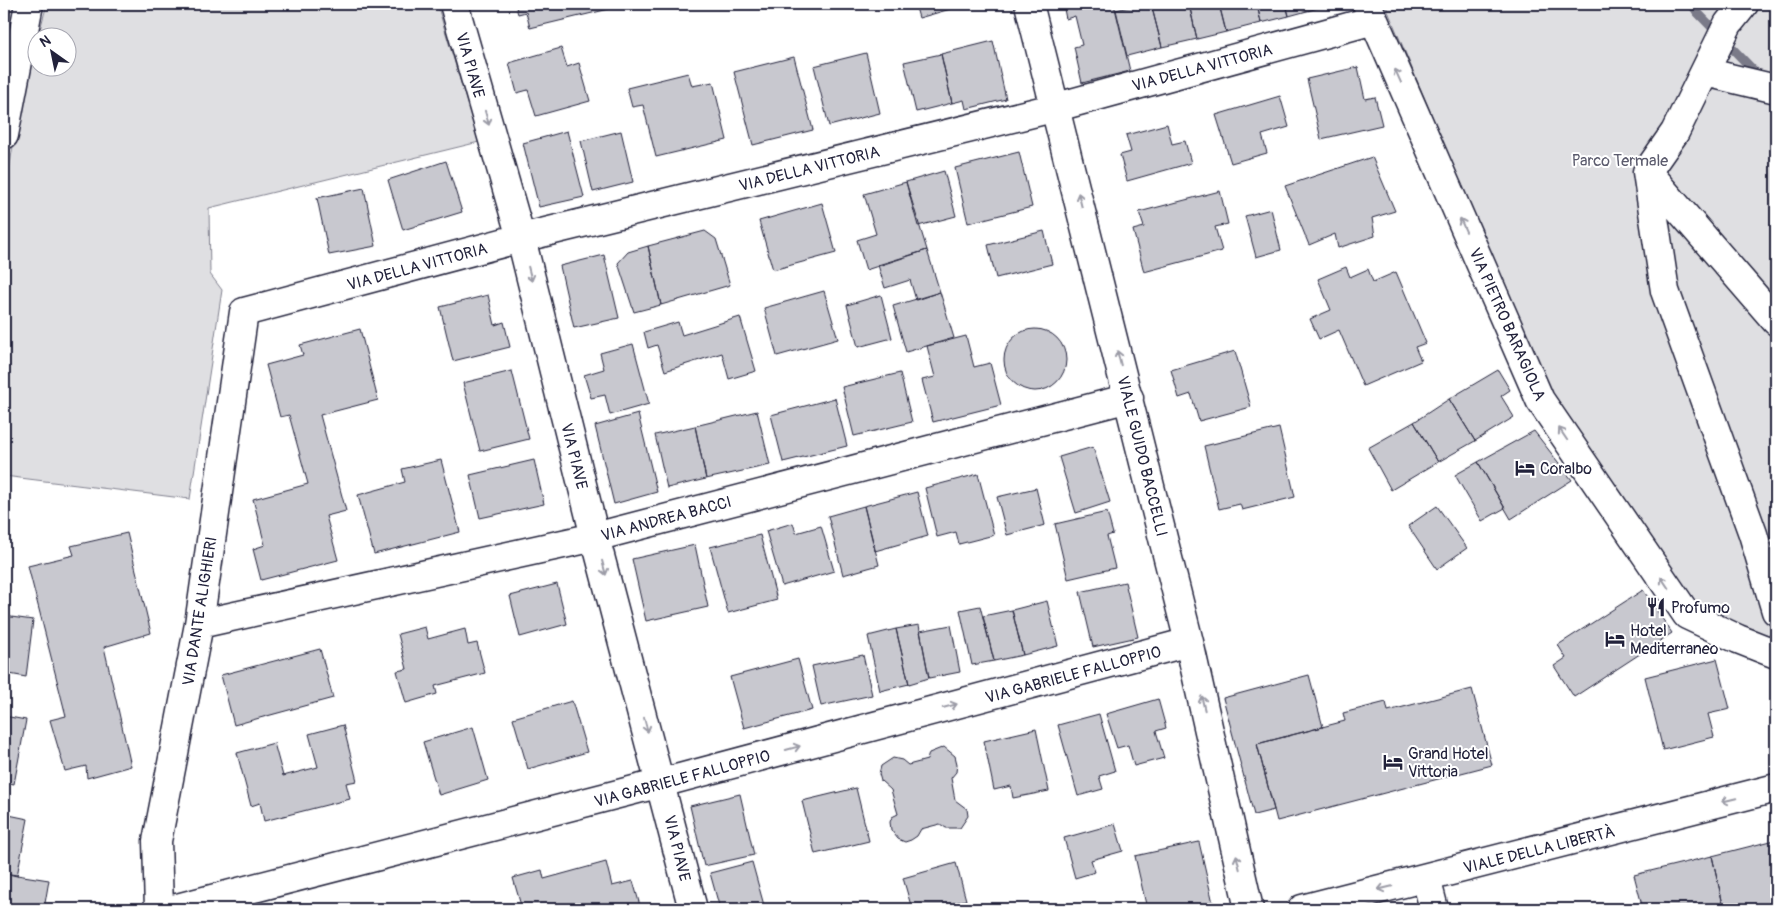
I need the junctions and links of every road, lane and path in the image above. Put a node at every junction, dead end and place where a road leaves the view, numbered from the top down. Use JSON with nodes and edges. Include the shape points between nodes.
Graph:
{"nodes":[{"id":1,"x":29,"y":4,"type":"edge"},
{"id":2,"x":454,"y":4,"type":"edge"},
{"id":3,"x":1029,"y":4,"type":"edge"},
{"id":4,"x":1744,"y":4,"type":"edge"},
{"id":5,"x":1370,"y":12,"type":"edge"},
{"id":6,"x":1705,"y":72,"type":"junction"},
{"id":7,"x":1776,"y":89,"type":"edge"},
{"id":8,"x":1057,"y":107,"type":"junction"},
{"id":9,"x":4,"y":134,"type":"edge"},
{"id":10,"x":1647,"y":172,"type":"junction"},
{"id":11,"x":521,"y":238,"type":"junction"},
{"id":12,"x":244,"y":312,"type":"joint"},
{"id":13,"x":1776,"y":321,"type":"edge"},
{"id":14,"x":1129,"y":398,"type":"junction"},
{"id":15,"x":595,"y":537,"type":"junction"},
{"id":16,"x":1776,"y":611,"type":"edge"},
{"id":17,"x":199,"y":624,"type":"junction"},
{"id":18,"x":1189,"y":642,"type":"junction"},
{"id":19,"x":1776,"y":654,"type":"edge"},
{"id":20,"x":661,"y":784,"type":"junction"},
{"id":21,"x":1776,"y":788,"type":"edge"},
{"id":22,"x":1426,"y":878,"type":"junction"},
{"id":23,"x":159,"y":909,"type":"edge"},
{"id":24,"x":173,"y":909,"type":"edge"},
{"id":25,"x":693,"y":909,"type":"edge"},
{"id":26,"x":1249,"y":909,"type":"edge"},
{"id":27,"x":1302,"y":909,"type":"edge"},
{"id":28,"x":1434,"y":909,"type":"edge"}],
"edges":[{"from":1,"to":9,"type":"street"},
{"from":2,"to":11,"type":"street","name":"VIA PIAVE","one_way":true},
{"from":3,"to":8,"type":"street","name":"VIALE GUIDO BACCELLI"},
{"from":4,"to":6,"type":"street","via":[[1728,24]]},
{"from":5,"to":8,"type":"street","name":"VIA DELLA VITTORIA"},
{"from":19,"to":5,"type":"street","name":"VIA PIETRO BARAGIOLA","one_way":true,"via":[[1687,615],[1540,400]]},
{"from":6,"to":7,"type":"street"},
{"from":6,"to":10,"type":"street","via":[[1675,132]]},
{"from":8,"to":11,"type":"street","name":"VIA DELLA VITTORIA"},
{"from":14,"to":8,"type":"street","name":"VIALE GUIDO BACCELLI","one_way":true},
{"from":10,"to":13,"type":"street"},
{"from":10,"to":16,"type":"street","via":[[1665,291],[1753,534]]},
{"from":11,"to":12,"type":"street","name":"VIA DELLA VITTORIA"},
{"from":11,"to":15,"type":"street","name":"VIA PIAVE","one_way":true},
{"from":12,"to":17,"type":"street","name":"VIA DANTE ALIGHIERI"},
{"from":14,"to":15,"type":"street","name":"VIA ANDREA BACCI"},
{"from":14,"to":18,"type":"street","name":"VIALE GUIDO BACCELLI"},
{"from":15,"to":17,"type":"street","name":"VIA ANDREA BACCI"},
{"from":15,"to":20,"type":"street","name":"VIA PIAVE","one_way":true},
{"from":17,"to":23,"type":"street","name":"VIA DANTE ALIGHIERI","via":[[157,841]]},
{"from":20,"to":18,"type":"street","name":"VIA GABRIELE FALLOPPIO","one_way":true},
{"from":26,"to":18,"type":"street","name":"VIALE GUIDO BACCELLI","one_way":true},
{"from":20,"to":24,"type":"street","name":"VIA GABRIELE FALLOPPIO"},
{"from":20,"to":25,"type":"street","name":"VIA PIAVE"},
{"from":21,"to":22,"type":"street","name":"VIALE DELLA LIBERTÀ","one_way":true},
{"from":22,"to":27,"type":"street","name":"VIALE DELLA LIBERTÀ","one_way":true},
{"from":22,"to":28,"type":"street"}]}
